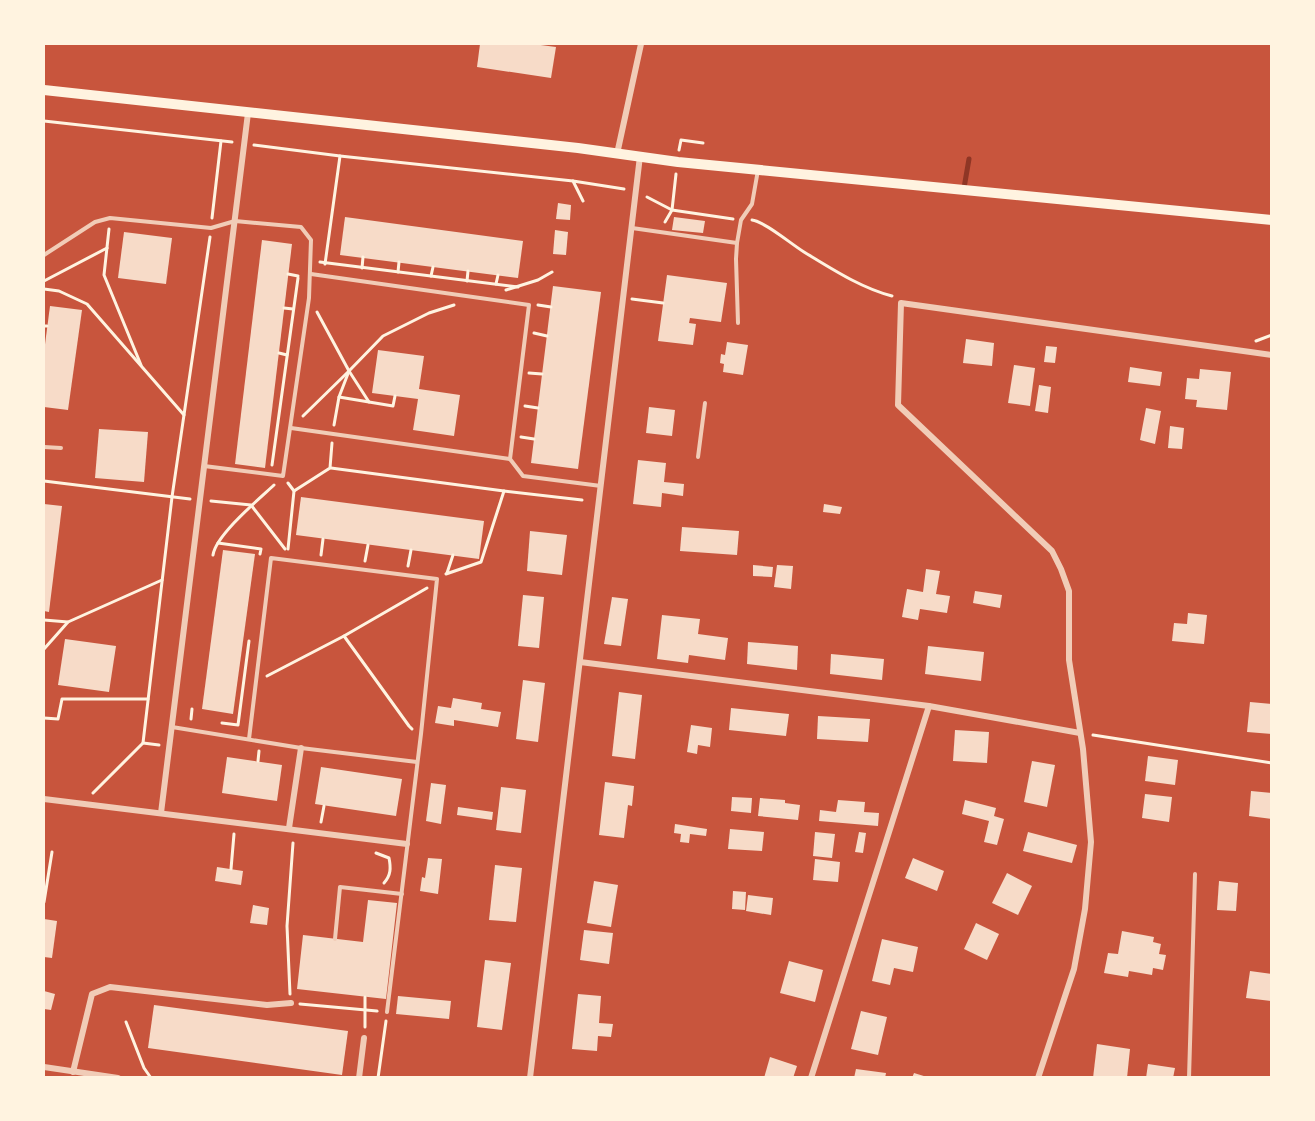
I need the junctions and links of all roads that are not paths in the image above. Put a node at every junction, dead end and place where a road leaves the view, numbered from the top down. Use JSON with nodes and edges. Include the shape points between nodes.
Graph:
{"nodes":[{"id":1,"x":640,"y":44,"type":"edge"},
{"id":2,"x":44,"y":90,"type":"edge"},
{"id":3,"x":248,"y":113,"type":"junction"},
{"id":4,"x":617,"y":154,"type":"junction"},
{"id":5,"x":640,"y":156,"type":"junction"},
{"id":6,"x":758,"y":169,"type":"junction"},
{"id":7,"x":1272,"y":220,"type":"edge"},
{"id":8,"x":235,"y":221,"type":"junction"},
{"id":9,"x":631,"y":228,"type":"junction"},
{"id":10,"x":737,"y":243,"type":"junction"},
{"id":11,"x":44,"y":255,"type":"edge"},
{"id":12,"x":311,"y":274,"type":"junction"},
{"id":13,"x":738,"y":323,"type":"dead end"},
{"id":14,"x":1272,"y":355,"type":"edge"},
{"id":15,"x":705,"y":403,"type":"dead end"},
{"id":16,"x":291,"y":428,"type":"junction"},
{"id":17,"x":44,"y":447,"type":"edge"},
{"id":18,"x":61,"y":448,"type":"dead end"},
{"id":19,"x":698,"y":457,"type":"dead end"},
{"id":20,"x":510,"y":459,"type":"junction"},
{"id":21,"x":204,"y":466,"type":"junction"},
{"id":22,"x":602,"y":486,"type":"junction"},
{"id":23,"x":580,"y":662,"type":"junction"},
{"id":24,"x":929,"y":706,"type":"junction"},
{"id":25,"x":172,"y":728,"type":"junction"},
{"id":26,"x":1080,"y":733,"type":"junction"},
{"id":27,"x":249,"y":739,"type":"junction"},
{"id":28,"x":301,"y":748,"type":"junction"},
{"id":29,"x":417,"y":762,"type":"junction"},
{"id":30,"x":44,"y":799,"type":"edge"},
{"id":31,"x":161,"y":813,"type":"junction"},
{"id":32,"x":289,"y":828,"type":"junction"},
{"id":33,"x":407,"y":844,"type":"junction"},
{"id":34,"x":1195,"y":874,"type":"dead end"},
{"id":35,"x":402,"y":894,"type":"junction"},
{"id":36,"x":335,"y":939,"type":"dead end"},
{"id":37,"x":291,"y":1003,"type":"road end"},
{"id":38,"x":387,"y":1012,"type":"road end"},
{"id":39,"x":364,"y":1038,"type":"road end"},
{"id":40,"x":44,"y":1067,"type":"edge"},
{"id":41,"x":73,"y":1072,"type":"junction"},
{"id":42,"x":118,"y":1077,"type":"edge"},
{"id":43,"x":359,"y":1077,"type":"edge"},
{"id":44,"x":530,"y":1077,"type":"edge"},
{"id":45,"x":811,"y":1077,"type":"edge"},
{"id":46,"x":1038,"y":1077,"type":"edge"},
{"id":47,"x":1189,"y":1077,"type":"edge"}],
"edges":[{"from":1,"to":4,"type":"street"},
{"from":2,"to":3,"type":"main road"},
{"from":3,"to":4,"type":"main road"},
{"from":3,"to":8,"type":"street"},
{"from":4,"to":5,"type":"main road"},
{"from":5,"to":6,"type":"main road"},
{"from":5,"to":9,"type":"street"},
{"from":6,"to":7,"type":"main road"},
{"from":6,"to":10,"type":"lane","via":[[752,204],[741,220]]},
{"from":8,"to":11,"type":"lane","via":[[211,228],[111,218],[94,222]]},
{"from":8,"to":12,"type":"lane","via":[[301,227],[311,240]]},
{"from":8,"to":21,"type":"street"},
{"from":9,"to":10,"type":"lane"},
{"from":9,"to":22,"type":"street"},
{"from":10,"to":13,"type":"lane"},
{"from":12,"to":16,"type":"lane"},
{"from":12,"to":20,"type":"lane","via":[[529,304]]},
{"from":14,"to":26,"type":"street","via":[[902,303],[898,405],[1052,551],[1069,591],[1069,660]]},
{"from":15,"to":19,"type":"lane"},
{"from":16,"to":20,"type":"lane"},
{"from":16,"to":21,"type":"lane","via":[[283,476]]},
{"from":17,"to":18,"type":"lane"},
{"from":20,"to":22,"type":"lane","via":[[523,476]]},
{"from":21,"to":25,"type":"street"},
{"from":22,"to":23,"type":"street"},
{"from":23,"to":24,"type":"street"},
{"from":23,"to":44,"type":"street"},
{"from":24,"to":26,"type":"street"},
{"from":24,"to":45,"type":"street"},
{"from":25,"to":27,"type":"lane"},
{"from":25,"to":31,"type":"street"},
{"from":26,"to":46,"type":"street","via":[[1091,842],[1085,909],[1074,969]]},
{"from":27,"to":28,"type":"lane"},
{"from":27,"to":29,"type":"lane","via":[[271,558],[437,579]]},
{"from":28,"to":29,"type":"lane"},
{"from":28,"to":32,"type":"street"},
{"from":29,"to":33,"type":"lane"},
{"from":30,"to":31,"type":"street"},
{"from":31,"to":32,"type":"street"},
{"from":32,"to":33,"type":"street"},
{"from":33,"to":35,"type":"lane"},
{"from":34,"to":47,"type":"lane"},
{"from":35,"to":36,"type":"lane","via":[[340,887]]},
{"from":35,"to":38,"type":"lane"},
{"from":37,"to":41,"type":"street","via":[[267,1005],[110,987],[92,994]]},
{"from":39,"to":43,"type":"street"},
{"from":40,"to":41,"type":"street"},
{"from":41,"to":42,"type":"street"}]}
